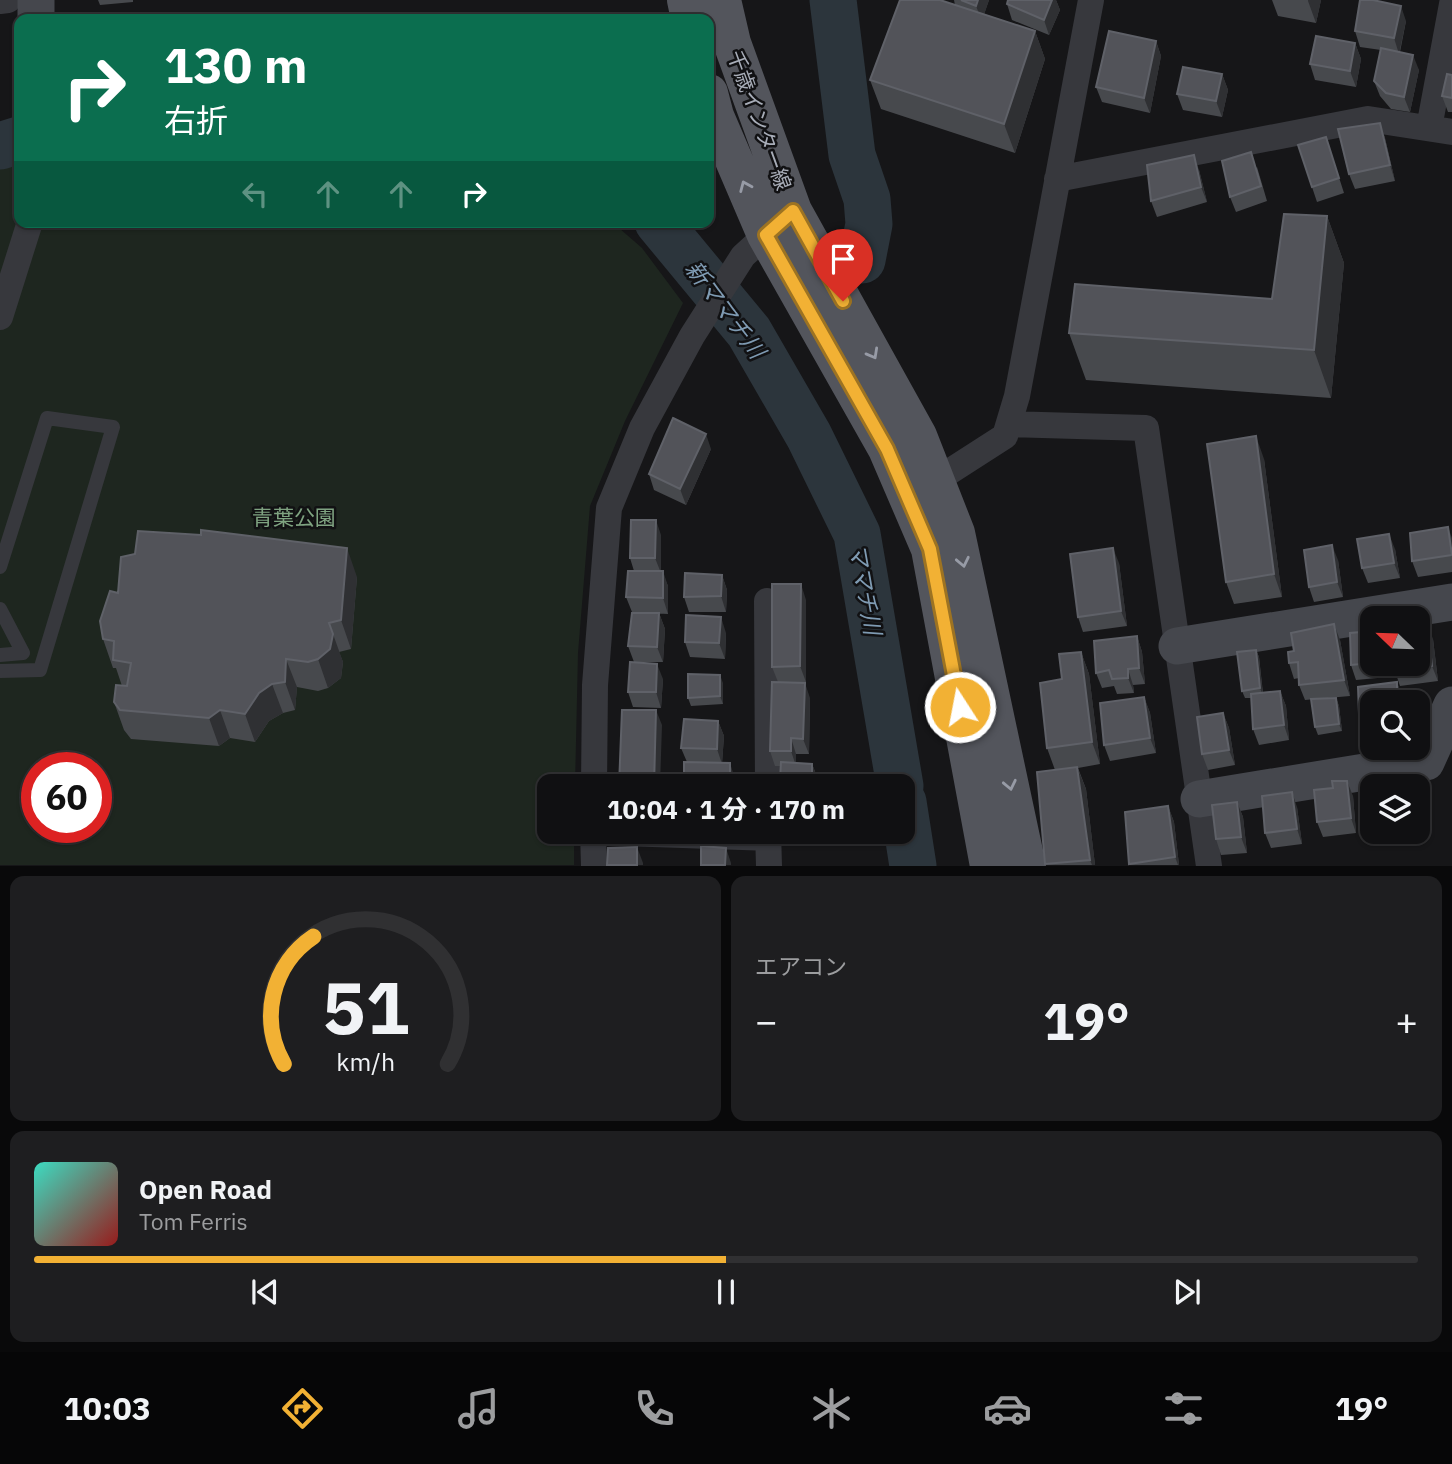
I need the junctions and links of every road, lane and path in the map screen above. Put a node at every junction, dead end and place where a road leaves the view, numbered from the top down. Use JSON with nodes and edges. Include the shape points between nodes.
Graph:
{"nodes":[{"id":1,"x":8,"y":0,"type":"edge"},
{"id":2,"x":722,"y":0,"type":"edge"},
{"id":3,"x":1091,"y":0,"type":"edge"},
{"id":4,"x":0,"y":1,"type":"edge"},
{"id":5,"x":1452,"y":4,"type":"edge"},
{"id":6,"x":720,"y":43,"type":"edge"},
{"id":7,"x":714,"y":112,"type":"edge"},
{"id":8,"x":1441,"y":130,"type":"edge"},
{"id":9,"x":1058,"y":180,"type":"junction"},
{"id":10,"x":28,"y":228,"type":"edge"},
{"id":11,"x":768,"y":234,"type":"junction"},
{"id":12,"x":0,"y":317,"type":"edge"},
{"id":13,"x":1009,"y":424,"type":"junction"},
{"id":14,"x":922,"y":489,"type":"junction"},
{"id":15,"x":0,"y":567,"type":"edge"},
{"id":16,"x":767,"y":601,"type":"dead end"},
{"id":17,"x":1452,"y":602,"type":"edge"},
{"id":18,"x":0,"y":609,"type":"edge"},
{"id":19,"x":1177,"y":646,"type":"junction"},
{"id":20,"x":0,"y":655,"type":"edge"},
{"id":21,"x":0,"y":671,"type":"edge"},
{"id":22,"x":1452,"y":705,"type":"edge"},
{"id":23,"x":594,"y":774,"type":"edge"},
{"id":24,"x":768,"y":774,"type":"edge"},
{"id":25,"x":1199,"y":799,"type":"junction"},
{"id":26,"x":593,"y":844,"type":"edge"},
{"id":27,"x":768,"y":844,"type":"edge"},
{"id":28,"x":594,"y":866,"type":"edge"},
{"id":29,"x":769,"y":866,"type":"edge"},
{"id":30,"x":989,"y":866,"type":"edge"},
{"id":31,"x":1027,"y":866,"type":"edge"},
{"id":32,"x":1209,"y":866,"type":"edge"}],
"edges":[{"from":1,"to":4,"type":"street"},
{"from":2,"to":6,"type":"main road","name":"千歳インター線"},
{"from":3,"to":9,"type":"street"},
{"from":5,"to":8,"type":"street"},
{"from":6,"to":11,"type":"main road","name":"千歳インター線"},
{"from":11,"to":7,"type":"main road","name":"千歳インター線","one_way":true},
{"from":8,"to":9,"type":"street","via":[[1368,119]]},
{"from":9,"to":13,"type":"street"},
{"from":10,"to":12,"type":"street"},
{"from":11,"to":14,"type":"main road","name":"千歳インター線","via":[[918,436]]},
{"from":11,"to":23,"type":"street","via":[[692,336],[642,428],[609,508],[595,685]]},
{"from":13,"to":14,"type":"street","via":[[1005,436]]},
{"from":13,"to":19,"type":"street","via":[[1146,428]]},
{"from":14,"to":30,"type":"main road","name":"千歳インター線"},
{"from":14,"to":31,"type":"main road","name":"千歳インター線","one_way":true,"via":[[956,533]]},
{"from":15,"to":21,"type":"lane","via":[[47,418],[113,427],[40,670]]},
{"from":16,"to":24,"type":"street"},
{"from":17,"to":19,"type":"street"},
{"from":18,"to":20,"type":"lane","via":[[23,653]]},
{"from":19,"to":25,"type":"street"},
{"from":22,"to":25,"type":"street","via":[[1426,762]]},
{"from":25,"to":32,"type":"street"},
{"from":26,"to":28,"type":"street"},
{"from":27,"to":29,"type":"street"}]}
